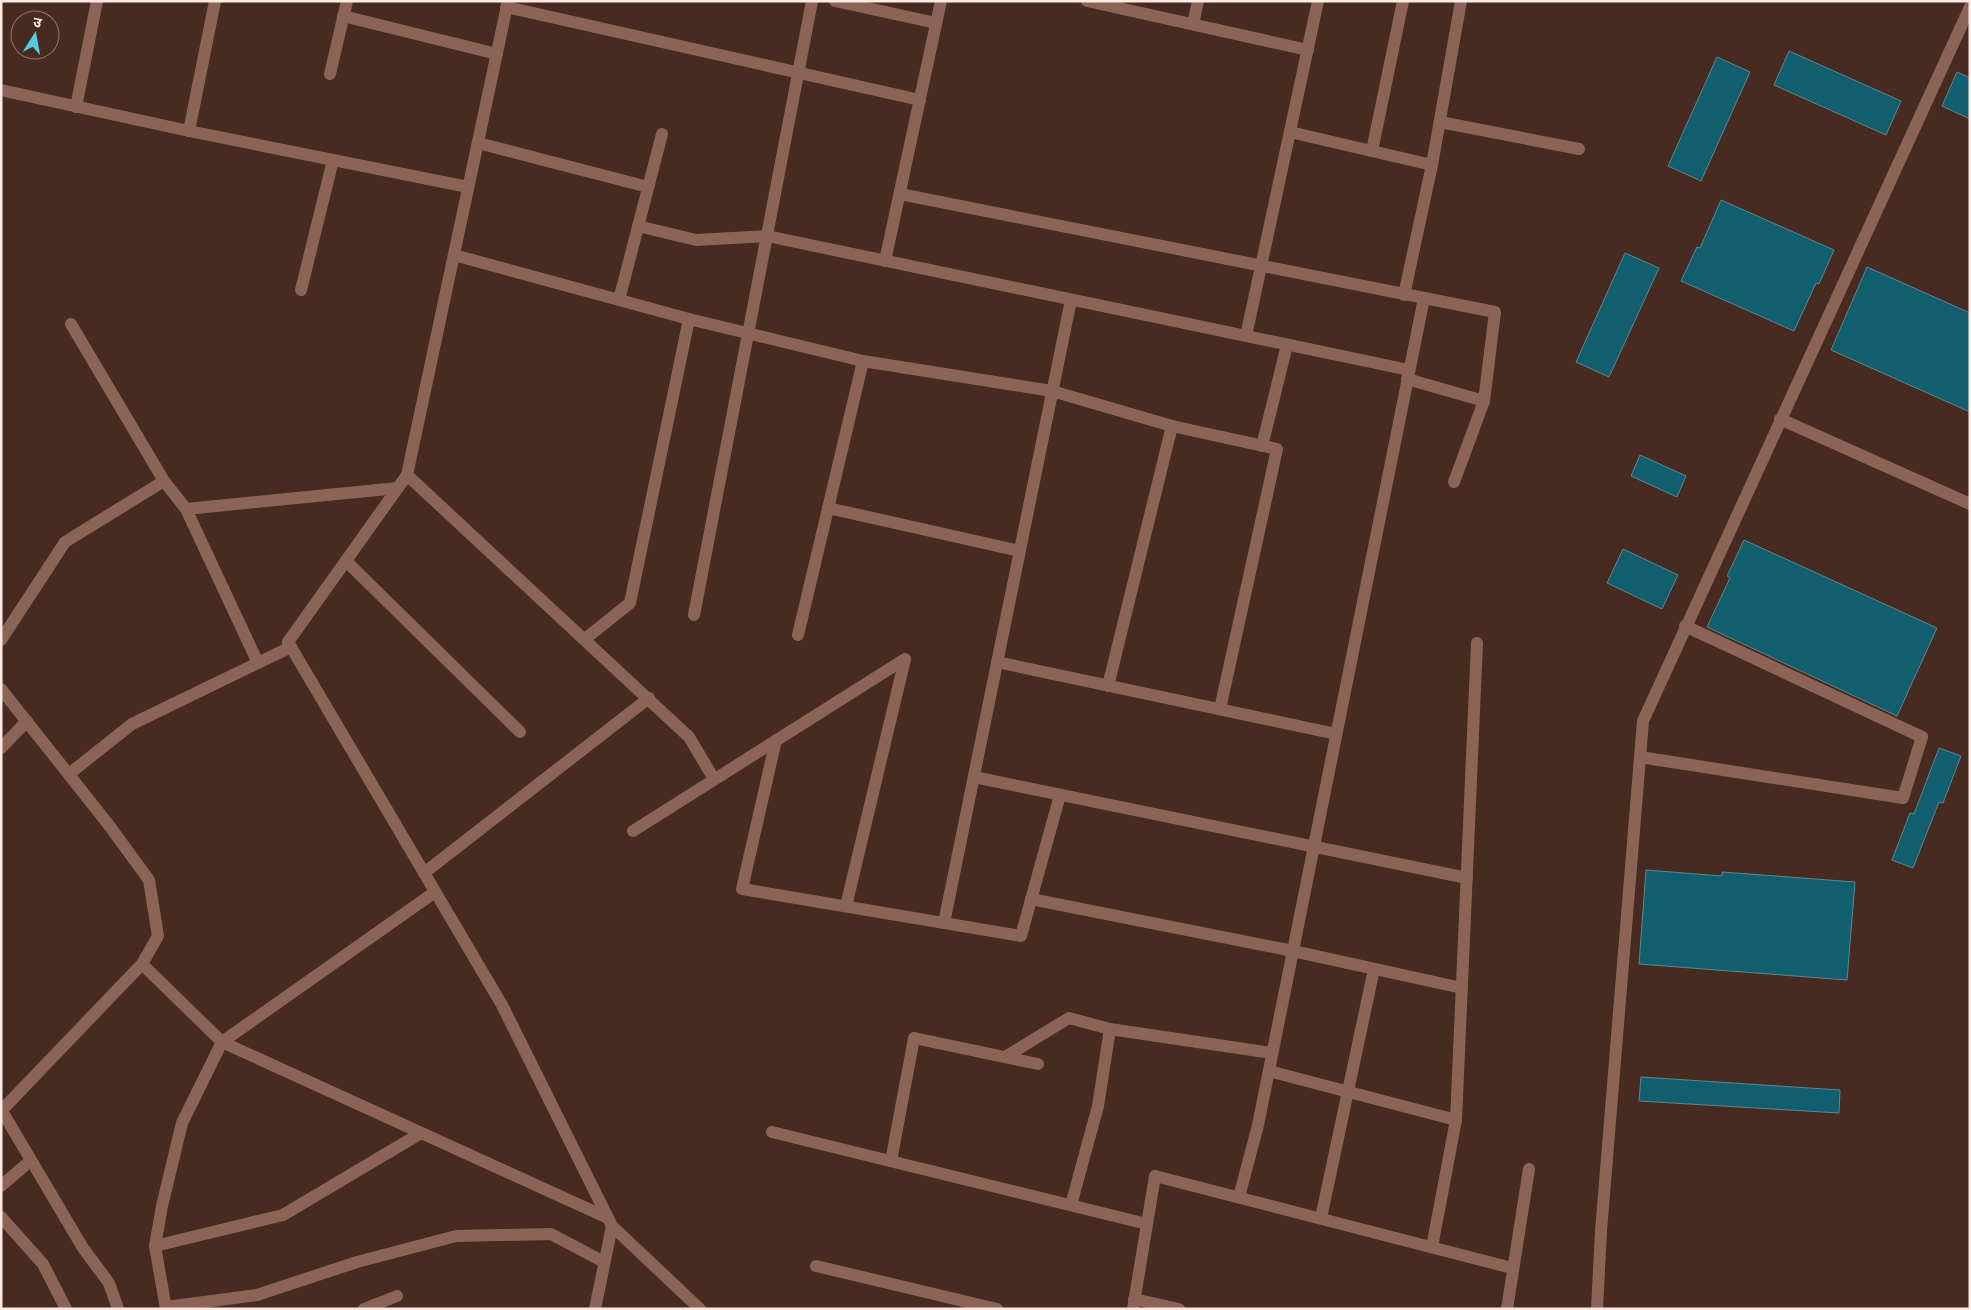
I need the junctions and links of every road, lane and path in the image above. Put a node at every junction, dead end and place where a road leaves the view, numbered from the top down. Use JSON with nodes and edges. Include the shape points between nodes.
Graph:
{"nodes":[{"id":1,"x":98,"y":1,"type":"edge"},
{"id":2,"x":215,"y":1,"type":"edge"},
{"id":3,"x":347,"y":1,"type":"edge"},
{"id":4,"x":812,"y":1,"type":"edge"},
{"id":5,"x":836,"y":1,"type":"edge"},
{"id":6,"x":941,"y":1,"type":"edge"},
{"id":7,"x":1087,"y":1,"type":"edge"},
{"id":8,"x":1198,"y":1,"type":"edge"},
{"id":9,"x":1318,"y":1,"type":"edge"},
{"id":10,"x":1403,"y":1,"type":"edge"},
{"id":11,"x":1461,"y":1,"type":"edge"},
{"id":12,"x":507,"y":4,"type":"edge"},
{"id":13,"x":1970,"y":8,"type":"edge"},
{"id":14,"x":343,"y":16,"type":"junction"},
{"id":15,"x":936,"y":23,"type":"junction"},
{"id":16,"x":1192,"y":24,"type":"junction"},
{"id":17,"x":1308,"y":50,"type":"junction"},
{"id":18,"x":497,"y":54,"type":"junction"},
{"id":19,"x":798,"y":72,"type":"junction"},
{"id":20,"x":330,"y":74,"type":"dead end"},
{"id":21,"x":1,"y":90,"type":"edge"},
{"id":22,"x":920,"y":100,"type":"junction"},
{"id":23,"x":76,"y":106,"type":"junction"},
{"id":24,"x":1440,"y":122,"type":"junction"},
{"id":25,"x":189,"y":131,"type":"junction"},
{"id":26,"x":1290,"y":132,"type":"junction"},
{"id":27,"x":662,"y":134,"type":"dead end"},
{"id":28,"x":478,"y":143,"type":"junction"},
{"id":29,"x":1579,"y":149,"type":"dead end"},
{"id":30,"x":1372,"y":151,"type":"junction"},
{"id":31,"x":334,"y":160,"type":"junction"},
{"id":32,"x":1432,"y":165,"type":"junction"},
{"id":33,"x":468,"y":187,"type":"junction"},
{"id":34,"x":648,"y":187,"type":"junction"},
{"id":35,"x":900,"y":194,"type":"junction"},
{"id":36,"x":638,"y":226,"type":"junction"},
{"id":37,"x":767,"y":236,"type":"junction"},
{"id":38,"x":454,"y":254,"type":"junction"},
{"id":39,"x":885,"y":261,"type":"junction"},
{"id":40,"x":1261,"y":266,"type":"junction"},
{"id":41,"x":301,"y":290,"type":"dead end"},
{"id":42,"x":1404,"y":295,"type":"junction"},
{"id":43,"x":1424,"y":298,"type":"junction"},
{"id":44,"x":619,"y":300,"type":"junction"},
{"id":45,"x":1071,"y":300,"type":"junction"},
{"id":46,"x":689,"y":319,"type":"junction"},
{"id":47,"x":71,"y":324,"type":"dead end"},
{"id":48,"x":748,"y":333,"type":"junction"},
{"id":49,"x":1246,"y":336,"type":"junction"},
{"id":50,"x":1287,"y":344,"type":"junction"},
{"id":51,"x":863,"y":361,"type":"junction"},
{"id":52,"x":1408,"y":375,"type":"junction"},
{"id":53,"x":1052,"y":391,"type":"junction"},
{"id":54,"x":1484,"y":401,"type":"junction"},
{"id":55,"x":1780,"y":419,"type":"junction"},
{"id":56,"x":1172,"y":426,"type":"junction"},
{"id":57,"x":1262,"y":446,"type":"junction"},
{"id":58,"x":407,"y":475,"type":"junction"},
{"id":59,"x":164,"y":481,"type":"junction"},
{"id":60,"x":1454,"y":482,"type":"dead end"},
{"id":61,"x":398,"y":488,"type":"junction"},
{"id":62,"x":1970,"y":504,"type":"edge"},
{"id":63,"x":828,"y":508,"type":"junction"},
{"id":64,"x":186,"y":509,"type":"junction"},
{"id":65,"x":1020,"y":551,"type":"junction"},
{"id":66,"x":346,"y":561,"type":"junction"},
{"id":67,"x":694,"y":615,"type":"dead end"},
{"id":68,"x":1685,"y":626,"type":"junction"},
{"id":69,"x":798,"y":635,"type":"dead end"},
{"id":70,"x":585,"y":639,"type":"junction"},
{"id":71,"x":1,"y":640,"type":"edge"},
{"id":72,"x":1477,"y":642,"type":"dead end"},
{"id":73,"x":291,"y":647,"type":"junction"},
{"id":74,"x":997,"y":662,"type":"junction"},
{"id":75,"x":258,"y":663,"type":"junction"},
{"id":76,"x":1108,"y":686,"type":"junction"},
{"id":77,"x":1,"y":689,"type":"edge"},
{"id":78,"x":649,"y":698,"type":"junction"},
{"id":79,"x":1220,"y":709,"type":"junction"},
{"id":80,"x":27,"y":721,"type":"junction"},
{"id":81,"x":520,"y":732,"type":"dead end"},
{"id":82,"x":1336,"y":734,"type":"junction"},
{"id":83,"x":776,"y":740,"type":"junction"},
{"id":84,"x":1,"y":748,"type":"edge"},
{"id":85,"x":1640,"y":757,"type":"junction"},
{"id":86,"x":69,"y":774,"type":"junction"},
{"id":87,"x":974,"y":777,"type":"junction"},
{"id":88,"x":714,"y":779,"type":"junction"},
{"id":89,"x":1060,"y":795,"type":"junction"},
{"id":90,"x":633,"y":831,"type":"dead end"},
{"id":91,"x":1314,"y":848,"type":"junction"},
{"id":92,"x":424,"y":873,"type":"junction"},
{"id":93,"x":1467,"y":878,"type":"junction"},
{"id":94,"x":435,"y":892,"type":"junction"},
{"id":95,"x":1031,"y":900,"type":"junction"},
{"id":96,"x":846,"y":906,"type":"junction"},
{"id":97,"x":944,"y":923,"type":"junction"},
{"id":98,"x":1293,"y":951,"type":"junction"},
{"id":99,"x":142,"y":964,"type":"junction"},
{"id":100,"x":1374,"y":969,"type":"junction"},
{"id":101,"x":1462,"y":988,"type":"junction"},
{"id":102,"x":1110,"y":1029,"type":"junction"},
{"id":103,"x":222,"y":1042,"type":"junction"},
{"id":104,"x":1272,"y":1053,"type":"junction"},
{"id":105,"x":1005,"y":1057,"type":"junction"},
{"id":106,"x":1038,"y":1064,"type":"dead end"},
{"id":107,"x":1269,"y":1071,"type":"junction"},
{"id":108,"x":1347,"y":1091,"type":"junction"},
{"id":109,"x":2,"y":1111,"type":"edge"},
{"id":110,"x":1456,"y":1120,"type":"junction"},
{"id":111,"x":772,"y":1132,"type":"dead end"},
{"id":112,"x":421,"y":1133,"type":"junction"},
{"id":113,"x":30,"y":1160,"type":"junction"},
{"id":114,"x":892,"y":1161,"type":"junction"},
{"id":115,"x":1529,"y":1169,"type":"dead end"},
{"id":116,"x":1,"y":1186,"type":"edge"},
{"id":117,"x":1239,"y":1197,"type":"junction"},
{"id":118,"x":1071,"y":1205,"type":"junction"},
{"id":119,"x":1,"y":1217,"type":"edge"},
{"id":120,"x":1321,"y":1218,"type":"junction"},
{"id":121,"x":610,"y":1222,"type":"junction"},
{"id":122,"x":1147,"y":1224,"type":"junction"},
{"id":123,"x":155,"y":1246,"type":"junction"},
{"id":124,"x":1432,"y":1247,"type":"junction"},
{"id":125,"x":604,"y":1262,"type":"junction"},
{"id":126,"x":816,"y":1266,"type":"dead end"},
{"id":127,"x":1512,"y":1268,"type":"junction"},
{"id":128,"x":396,"y":1296,"type":"dead end"},
{"id":129,"x":1134,"y":1304,"type":"edge"},
{"id":130,"x":166,"y":1308,"type":"edge"},
{"id":131,"x":66,"y":1309,"type":"edge"},
{"id":132,"x":118,"y":1309,"type":"edge"},
{"id":133,"x":364,"y":1309,"type":"edge"},
{"id":134,"x":595,"y":1309,"type":"edge"},
{"id":135,"x":700,"y":1309,"type":"edge"},
{"id":136,"x":997,"y":1309,"type":"edge"},
{"id":137,"x":1180,"y":1309,"type":"edge"},
{"id":138,"x":1507,"y":1309,"type":"edge"},
{"id":139,"x":1597,"y":1309,"type":"edge"}],
"edges":[{"from":1,"to":23,"type":"street"},
{"from":2,"to":25,"type":"street"},
{"from":3,"to":14,"type":"street"},
{"from":4,"to":19,"type":"street"},
{"from":5,"to":15,"type":"street"},
{"from":6,"to":15,"type":"street"},
{"from":7,"to":16,"type":"street"},
{"from":8,"to":16,"type":"street"},
{"from":9,"to":17,"type":"street"},
{"from":10,"to":30,"type":"street"},
{"from":11,"to":24,"type":"street"},
{"from":12,"to":18,"type":"street"},
{"from":12,"to":19,"type":"street"},
{"from":13,"to":55,"type":"street"},
{"from":14,"to":18,"type":"street"},
{"from":14,"to":20,"type":"street"},
{"from":15,"to":22,"type":"street"},
{"from":16,"to":17,"type":"street"},
{"from":17,"to":26,"type":"street"},
{"from":18,"to":28,"type":"street"},
{"from":19,"to":22,"type":"street"},
{"from":19,"to":37,"type":"street"},
{"from":21,"to":23,"type":"street"},
{"from":22,"to":35,"type":"street"},
{"from":23,"to":25,"type":"street"},
{"from":24,"to":29,"type":"street"},
{"from":24,"to":32,"type":"street"},
{"from":25,"to":31,"type":"street"},
{"from":26,"to":30,"type":"street"},
{"from":26,"to":40,"type":"street"},
{"from":27,"to":34,"type":"street"},
{"from":28,"to":33,"type":"street"},
{"from":28,"to":34,"type":"street"},
{"from":30,"to":32,"type":"street"},
{"from":31,"to":33,"type":"street"},
{"from":31,"to":41,"type":"street"},
{"from":32,"to":42,"type":"street"},
{"from":33,"to":38,"type":"street"},
{"from":34,"to":36,"type":"street"},
{"from":35,"to":39,"type":"street"},
{"from":35,"to":40,"type":"street"},
{"from":36,"to":37,"type":"street","via":[[696,240]]},
{"from":36,"to":44,"type":"street"},
{"from":37,"to":39,"type":"street"},
{"from":37,"to":48,"type":"street"},
{"from":38,"to":44,"type":"street"},
{"from":38,"to":58,"type":"street"},
{"from":39,"to":45,"type":"street"},
{"from":40,"to":42,"type":"street"},
{"from":40,"to":49,"type":"street"},
{"from":42,"to":43,"type":"street"},
{"from":43,"to":52,"type":"street"},
{"from":43,"to":54,"type":"street","via":[[1495,312]]},
{"from":44,"to":46,"type":"street"},
{"from":45,"to":49,"type":"street"},
{"from":45,"to":53,"type":"street"},
{"from":46,"to":48,"type":"street"},
{"from":46,"to":70,"type":"street","via":[[630,603]]},
{"from":47,"to":59,"type":"street"},
{"from":48,"to":51,"type":"street"},
{"from":48,"to":67,"type":"street"},
{"from":49,"to":50,"type":"street"},
{"from":50,"to":52,"type":"street"},
{"from":50,"to":57,"type":"street"},
{"from":51,"to":53,"type":"street"},
{"from":51,"to":63,"type":"street"},
{"from":52,"to":54,"type":"street"},
{"from":52,"to":82,"type":"street"},
{"from":53,"to":56,"type":"street"},
{"from":53,"to":65,"type":"street"},
{"from":54,"to":60,"type":"street"},
{"from":55,"to":62,"type":"street"},
{"from":55,"to":68,"type":"street"},
{"from":56,"to":57,"type":"street"},
{"from":56,"to":76,"type":"street"},
{"from":57,"to":79,"type":"street","via":[[1277,449]]},
{"from":58,"to":61,"type":"street"},
{"from":58,"to":70,"type":"street"},
{"from":59,"to":64,"type":"street"},
{"from":59,"to":71,"type":"street","via":[[65,542]]},
{"from":61,"to":64,"type":"street"},
{"from":61,"to":66,"type":"street"},
{"from":63,"to":65,"type":"street"},
{"from":63,"to":69,"type":"street"},
{"from":64,"to":75,"type":"street"},
{"from":65,"to":74,"type":"street"},
{"from":66,"to":73,"type":"street","via":[[288,642]]},
{"from":66,"to":81,"type":"street"},
{"from":68,"to":85,"type":"street","via":[[1643,721]]},
{"from":68,"to":85,"type":"street","via":[[1922,737],[1903,798]]},
{"from":70,"to":78,"type":"street"},
{"from":72,"to":93,"type":"street"},
{"from":73,"to":75,"type":"street"},
{"from":73,"to":92,"type":"street"},
{"from":74,"to":76,"type":"street"},
{"from":74,"to":87,"type":"street"},
{"from":75,"to":86,"type":"street","via":[[132,724]]},
{"from":76,"to":79,"type":"street"},
{"from":77,"to":80,"type":"street"},
{"from":78,"to":88,"type":"street","via":[[689,737]]},
{"from":78,"to":92,"type":"street"},
{"from":79,"to":82,"type":"street"},
{"from":80,"to":84,"type":"street"},
{"from":80,"to":86,"type":"street"},
{"from":82,"to":91,"type":"street"},
{"from":83,"to":88,"type":"street"},
{"from":83,"to":96,"type":"street","via":[[742,889]]},
{"from":83,"to":96,"type":"street","via":[[905,659]]},
{"from":85,"to":139,"type":"street"},
{"from":86,"to":99,"type":"street","via":[[149,880],[158,936]]},
{"from":87,"to":89,"type":"street"},
{"from":87,"to":97,"type":"street"},
{"from":88,"to":90,"type":"street"},
{"from":89,"to":91,"type":"street"},
{"from":89,"to":95,"type":"street"},
{"from":91,"to":93,"type":"street"},
{"from":91,"to":98,"type":"street"},
{"from":92,"to":94,"type":"street"},
{"from":93,"to":101,"type":"street"},
{"from":94,"to":103,"type":"street"},
{"from":94,"to":121,"type":"street","via":[[502,1005]]},
{"from":95,"to":97,"type":"street","via":[[1021,936]]},
{"from":95,"to":98,"type":"street"},
{"from":96,"to":97,"type":"street"},
{"from":98,"to":100,"type":"street"},
{"from":98,"to":104,"type":"street"},
{"from":99,"to":103,"type":"street"},
{"from":99,"to":109,"type":"street"},
{"from":100,"to":101,"type":"street"},
{"from":100,"to":108,"type":"street"},
{"from":101,"to":110,"type":"street"},
{"from":102,"to":104,"type":"street"},
{"from":102,"to":105,"type":"street","via":[[1069,1018]]},
{"from":102,"to":118,"type":"street","via":[[1098,1106]]},
{"from":103,"to":112,"type":"street"},
{"from":103,"to":123,"type":"street","via":[[182,1124]]},
{"from":104,"to":107,"type":"street"},
{"from":105,"to":106,"type":"street"},
{"from":105,"to":114,"type":"street","via":[[914,1038]]},
{"from":107,"to":108,"type":"street"},
{"from":107,"to":117,"type":"street"},
{"from":108,"to":110,"type":"street"},
{"from":108,"to":120,"type":"street"},
{"from":109,"to":113,"type":"street"},
{"from":110,"to":124,"type":"street"},
{"from":111,"to":114,"type":"street"},
{"from":112,"to":121,"type":"street"},
{"from":112,"to":123,"type":"street","via":[[283,1215]]},
{"from":113,"to":116,"type":"street"},
{"from":113,"to":132,"type":"street","via":[[83,1248],[109,1283]]},
{"from":114,"to":118,"type":"street"},
{"from":115,"to":127,"type":"street"},
{"from":117,"to":120,"type":"street"},
{"from":117,"to":122,"type":"street","via":[[1155,1176]]},
{"from":118,"to":122,"type":"street"},
{"from":119,"to":131,"type":"street","via":[[43,1264]]},
{"from":120,"to":124,"type":"street"},
{"from":121,"to":125,"type":"street"},
{"from":121,"to":135,"type":"street"},
{"from":122,"to":129,"type":"street"},
{"from":123,"to":130,"type":"street"},
{"from":124,"to":127,"type":"street"},
{"from":125,"to":130,"type":"street","via":[[551,1234],[456,1236],[356,1262],[257,1295]]},
{"from":125,"to":134,"type":"street"},
{"from":126,"to":136,"type":"street"},
{"from":127,"to":138,"type":"street"},
{"from":128,"to":133,"type":"street"},
{"from":129,"to":137,"type":"street"}]}
